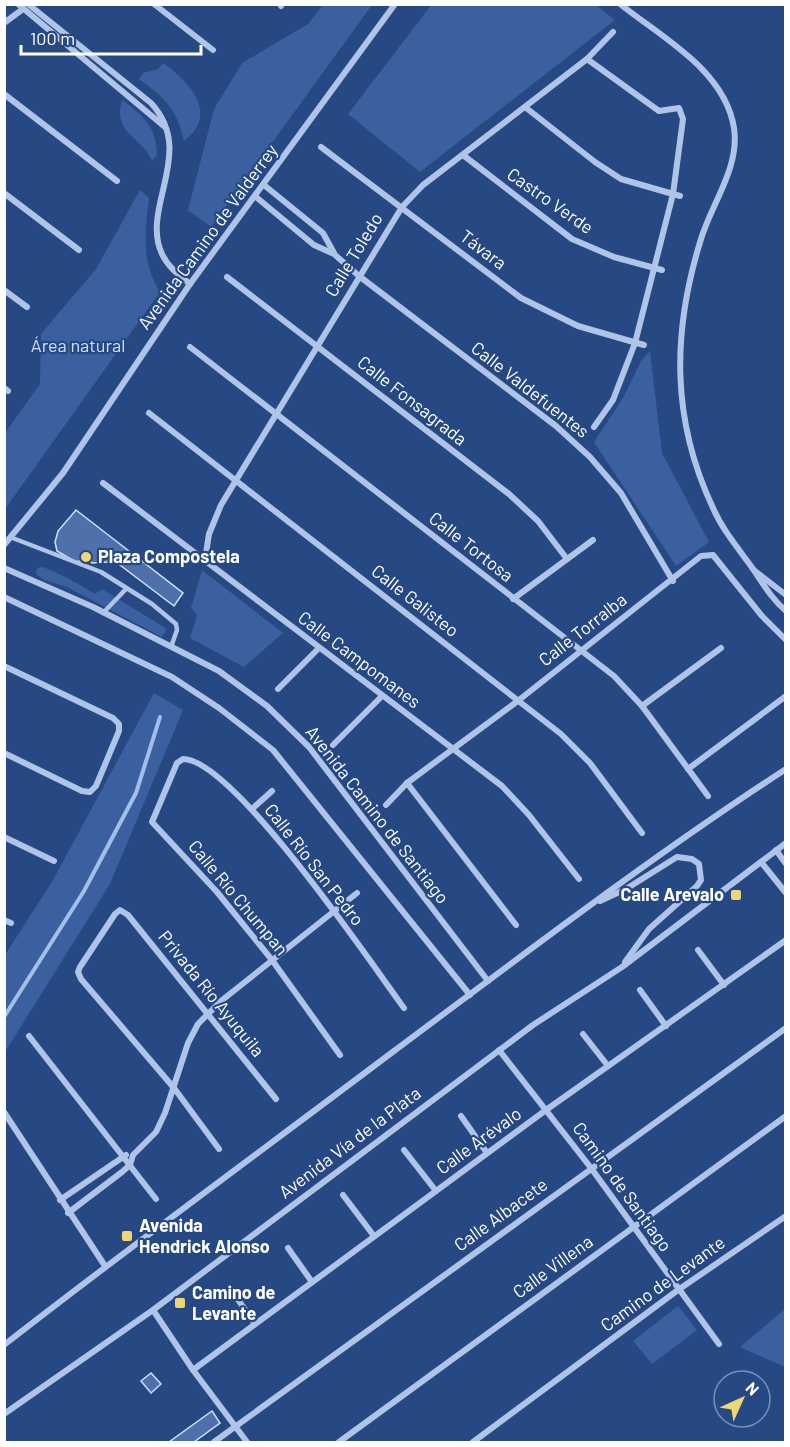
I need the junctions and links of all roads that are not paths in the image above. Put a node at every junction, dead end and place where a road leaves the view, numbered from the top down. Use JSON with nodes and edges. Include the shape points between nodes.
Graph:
{"nodes":[{"id":1,"x":154,"y":4,"type":"edge"},
{"id":2,"x":395,"y":4,"type":"edge"},
{"id":3,"x":620,"y":4,"type":"edge"},
{"id":4,"x":29,"y":5,"type":"edge"},
{"id":5,"x":20,"y":7,"type":"edge"},
{"id":6,"x":4,"y":23,"type":"edge"},
{"id":7,"x":613,"y":32,"type":"dead end"},
{"id":8,"x":213,"y":51,"type":"dead end"},
{"id":9,"x":588,"y":59,"type":"junction"},
{"id":10,"x":4,"y":94,"type":"edge"},
{"id":11,"x":525,"y":106,"type":"junction"},
{"id":12,"x":166,"y":127,"type":"junction"},
{"id":13,"x":321,"y":147,"type":"dead end"},
{"id":14,"x":463,"y":155,"type":"junction"},
{"id":15,"x":117,"y":181,"type":"dead end"},
{"id":16,"x":264,"y":185,"type":"junction"},
{"id":17,"x":4,"y":193,"type":"edge"},
{"id":18,"x":676,"y":195,"type":"junction"},
{"id":19,"x":255,"y":198,"type":"junction"},
{"id":20,"x":401,"y":208,"type":"junction"},
{"id":21,"x":79,"y":250,"type":"dead end"},
{"id":22,"x":334,"y":254,"type":"junction"},
{"id":23,"x":652,"y":268,"type":"junction"},
{"id":24,"x":662,"y":270,"type":"dead end"},
{"id":25,"x":359,"y":276,"type":"junction"},
{"id":26,"x":227,"y":277,"type":"dead end"},
{"id":27,"x":190,"y":284,"type":"junction"},
{"id":28,"x":4,"y":290,"type":"edge"},
{"id":29,"x":27,"y":307,"type":"dead end"},
{"id":30,"x":634,"y":343,"type":"junction"},
{"id":31,"x":644,"y":345,"type":"dead end"},
{"id":32,"x":316,"y":346,"type":"junction"},
{"id":33,"x":190,"y":347,"type":"dead end"},
{"id":34,"x":149,"y":413,"type":"dead end"},
{"id":35,"x":276,"y":414,"type":"junction"},
{"id":36,"x":594,"y":427,"type":"dead end"},
{"id":37,"x":235,"y":480,"type":"junction"},
{"id":38,"x":103,"y":483,"type":"dead end"},
{"id":39,"x":10,"y":537,"type":"junction"},
{"id":40,"x":593,"y":540,"type":"dead end"},
{"id":41,"x":4,"y":546,"type":"edge"},
{"id":42,"x":205,"y":560,"type":"junction"},
{"id":43,"x":567,"y":560,"type":"junction"},
{"id":44,"x":4,"y":568,"type":"edge"},
{"id":45,"x":754,"y":571,"type":"junction"},
{"id":46,"x":673,"y":581,"type":"junction"},
{"id":47,"x":126,"y":589,"type":"junction"},
{"id":48,"x":786,"y":596,"type":"edge"},
{"id":49,"x":4,"y":597,"type":"edge"},
{"id":50,"x":513,"y":599,"type":"junction"},
{"id":51,"x":786,"y":611,"type":"edge"},
{"id":52,"x":103,"y":613,"type":"junction"},
{"id":53,"x":786,"y":640,"type":"edge"},
{"id":54,"x":171,"y":646,"type":"junction"},
{"id":55,"x":319,"y":648,"type":"junction"},
{"id":56,"x":722,"y":648,"type":"dead end"},
{"id":57,"x":579,"y":651,"type":"junction"},
{"id":58,"x":5,"y":668,"type":"edge"},
{"id":59,"x":278,"y":689,"type":"dead end"},
{"id":60,"x":382,"y":696,"type":"junction"},
{"id":61,"x":786,"y":696,"type":"edge"},
{"id":62,"x":519,"y":700,"type":"junction"},
{"id":63,"x":642,"y":706,"type":"junction"},
{"id":64,"x":333,"y":745,"type":"dead end"},
{"id":65,"x":453,"y":750,"type":"junction"},
{"id":66,"x":4,"y":753,"type":"edge"},
{"id":67,"x":183,"y":759,"type":"joint"},
{"id":68,"x":688,"y":769,"type":"junction"},
{"id":69,"x":786,"y":769,"type":"edge"},
{"id":70,"x":407,"y":783,"type":"junction"},
{"id":71,"x":272,"y":791,"type":"dead end"},
{"id":72,"x":708,"y":796,"type":"dead end"},
{"id":73,"x":386,"y":805,"type":"dead end"},
{"id":74,"x":252,"y":809,"type":"junction"},
{"id":75,"x":642,"y":832,"type":"dead end"},
{"id":76,"x":4,"y":837,"type":"edge"},
{"id":77,"x":786,"y":843,"type":"edge"},
{"id":78,"x":776,"y":850,"type":"junction"},
{"id":79,"x":54,"y":861,"type":"dead end"},
{"id":80,"x":760,"y":862,"type":"junction"},
{"id":81,"x":786,"y":864,"type":"edge"},
{"id":82,"x":579,"y":879,"type":"dead end"},
{"id":83,"x":357,"y":893,"type":"dead end"},
{"id":84,"x":786,"y":893,"type":"edge"},
{"id":85,"x":586,"y":907,"type":"junction"},
{"id":86,"x":333,"y":912,"type":"junction"},
{"id":87,"x":516,"y":925,"type":"dead end"},
{"id":88,"x":786,"y":940,"type":"edge"},
{"id":89,"x":698,"y":950,"type":"dead end"},
{"id":90,"x":272,"y":960,"type":"junction"},
{"id":91,"x":621,"y":967,"type":"junction"},
{"id":92,"x":488,"y":981,"type":"junction"},
{"id":93,"x":724,"y":985,"type":"junction"},
{"id":94,"x":640,"y":990,"type":"dead end"},
{"id":95,"x":470,"y":995,"type":"junction"},
{"id":96,"x":404,"y":1008,"type":"dead end"},
{"id":97,"x":207,"y":1013,"type":"junction"},
{"id":98,"x":666,"y":1026,"type":"junction"},
{"id":99,"x":786,"y":1028,"type":"edge"},
{"id":100,"x":583,"y":1034,"type":"dead end"},
{"id":101,"x":29,"y":1036,"type":"dead end"},
{"id":102,"x":499,"y":1050,"type":"junction"},
{"id":103,"x":340,"y":1055,"type":"dead end"},
{"id":104,"x":608,"y":1066,"type":"junction"},
{"id":105,"x":174,"y":1088,"type":"junction"},
{"id":106,"x":276,"y":1099,"type":"dead end"},
{"id":107,"x":546,"y":1110,"type":"junction"},
{"id":108,"x":4,"y":1112,"type":"edge"},
{"id":109,"x":460,"y":1116,"type":"dead end"},
{"id":110,"x":786,"y":1116,"type":"edge"},
{"id":111,"x":219,"y":1149,"type":"dead end"},
{"id":112,"x":404,"y":1150,"type":"dead end"},
{"id":113,"x":487,"y":1153,"type":"junction"},
{"id":114,"x":133,"y":1155,"type":"junction"},
{"id":115,"x":122,"y":1156,"type":"junction"},
{"id":116,"x":130,"y":1165,"type":"junction"},
{"id":117,"x":591,"y":1168,"type":"junction"},
{"id":118,"x":435,"y":1191,"type":"junction"},
{"id":119,"x":343,"y":1195,"type":"dead end"},
{"id":120,"x":156,"y":1199,"type":"dead end"},
{"id":121,"x":60,"y":1200,"type":"junction"},
{"id":122,"x":68,"y":1213,"type":"junction"},
{"id":123,"x":786,"y":1216,"type":"edge"},
{"id":124,"x":633,"y":1227,"type":"junction"},
{"id":125,"x":374,"y":1236,"type":"junction"},
{"id":126,"x":288,"y":1248,"type":"dead end"},
{"id":127,"x":105,"y":1266,"type":"junction"},
{"id":128,"x":312,"y":1282,"type":"junction"},
{"id":129,"x":230,"y":1288,"type":"dead end"},
{"id":130,"x":678,"y":1290,"type":"junction"},
{"id":131,"x":153,"y":1310,"type":"junction"},
{"id":132,"x":255,"y":1324,"type":"junction"},
{"id":133,"x":719,"y":1344,"type":"dead end"},
{"id":134,"x":4,"y":1345,"type":"edge"},
{"id":135,"x":193,"y":1370,"type":"junction"},
{"id":136,"x":7,"y":1412,"type":"edge"},
{"id":137,"x":235,"y":1426,"type":"junction"},
{"id":138,"x":214,"y":1443,"type":"edge"},
{"id":139,"x":247,"y":1443,"type":"edge"},
{"id":140,"x":339,"y":1443,"type":"edge"},
{"id":141,"x":473,"y":1443,"type":"edge"}],
"edges":[{"from":1,"to":8,"type":"street"},
{"from":2,"to":16,"type":"street","name":"Avenida Camino de Valderrey"},
{"from":3,"to":45,"type":"street","via":[[707,72],[724,99],[734,128],[728,175],[707,217],[682,310],[681,404],[693,456],[713,509]]},
{"from":4,"to":5,"type":"street"},
{"from":4,"to":12,"type":"street","via":[[151,103]]},
{"from":5,"to":6,"type":"street"},
{"from":5,"to":12,"type":"street"},
{"from":7,"to":9,"type":"street","name":"Calle Toledo"},
{"from":9,"to":11,"type":"street","name":"Calle Toledo"},
{"from":9,"to":18,"type":"street","via":[[653,107],[667,112],[679,108],[683,119]]},
{"from":10,"to":15,"type":"street"},
{"from":11,"to":14,"type":"street","name":"Calle Toledo"},
{"from":11,"to":18,"type":"street","via":[[621,179]]},
{"from":12,"to":27,"type":"street","via":[[170,154],[157,240],[170,266]]},
{"from":13,"to":20,"type":"street","name":"Távara"},
{"from":14,"to":20,"type":"street","name":"Calle Toledo","via":[[423,185]]},
{"from":14,"to":23,"type":"street","name":"Castro Verde","via":[[572,239]]},
{"from":16,"to":19,"type":"street","name":"Avenida Camino de Valderrey"},
{"from":16,"to":22,"type":"street","name":"Calle Valdefuentes","via":[[322,233]]},
{"from":17,"to":21,"type":"street"},
{"from":18,"to":23,"type":"street"},
{"from":19,"to":22,"type":"street","name":"Calle Valdefuentes","via":[[314,245]]},
{"from":19,"to":27,"type":"street","name":"Avenida Camino de Valderrey"},
{"from":20,"to":25,"type":"street","name":"Calle Toledo"},
{"from":20,"to":30,"type":"street","name":"Távara","via":[[521,298],[578,326]]},
{"from":22,"to":25,"type":"street","name":"Calle Valdefuentes"},
{"from":23,"to":24,"type":"street","name":"Castro Verde"},
{"from":23,"to":30,"type":"street"},
{"from":25,"to":32,"type":"street","name":"Calle Toledo"},
{"from":25,"to":46,"type":"street","name":"Calle Valdefuentes","via":[[561,430],[590,458],[621,493]]},
{"from":26,"to":32,"type":"street","name":"Calle Fonsagrada"},
{"from":27,"to":39,"type":"street","name":"Avenida Camino de Valderrey","via":[[63,473]]},
{"from":28,"to":29,"type":"street"},
{"from":30,"to":31,"type":"street","name":"Távara"},
{"from":30,"to":36,"type":"street","via":[[613,400]]},
{"from":32,"to":35,"type":"street","name":"Calle Toledo"},
{"from":32,"to":43,"type":"street","name":"Calle Fonsagrada","via":[[509,494],[538,521]]},
{"from":33,"to":35,"type":"street","name":"Calle Tortosa"},
{"from":34,"to":37,"type":"street","name":"Calle Galisteo"},
{"from":35,"to":37,"type":"street","name":"Calle Toledo"},
{"from":35,"to":50,"type":"street","name":"Calle Tortosa"},
{"from":37,"to":42,"type":"street","name":"Calle Toledo","via":[[215,518]]},
{"from":37,"to":62,"type":"street","name":"Calle Galisteo"},
{"from":38,"to":42,"type":"street","name":"Calle Campomanes"},
{"from":39,"to":41,"type":"street","name":"Avenida Camino de Valderrey"},
{"from":39,"to":47,"type":"lane","via":[[101,572]]},
{"from":40,"to":43,"type":"street"},
{"from":42,"to":55,"type":"street","name":"Calle Campomanes"},
{"from":43,"to":50,"type":"street"},
{"from":44,"to":52,"type":"street","name":"Avenida Camino de Santiago"},
{"from":45,"to":48,"type":"street"},
{"from":45,"to":51,"type":"street","via":[[762,586]]},
{"from":46,"to":53,"type":"street","name":"Calle Torralba","via":[[701,556],[713,555]]},
{"from":46,"to":57,"type":"street","name":"Calle Torralba"},
{"from":47,"to":52,"type":"lane"},
{"from":47,"to":54,"type":"lane","via":[[172,618],[177,630]]},
{"from":49,"to":95,"type":"street","via":[[172,677],[273,750]]},
{"from":50,"to":57,"type":"street","name":"Calle Tortosa"},
{"from":52,"to":54,"type":"street","name":"Avenida Camino de Santiago"},
{"from":54,"to":92,"type":"street","name":"Avenida Camino de Santiago","via":[[219,671],[267,706],[309,747]]},
{"from":55,"to":59,"type":"street"},
{"from":55,"to":60,"type":"street","name":"Calle Campomanes"},
{"from":56,"to":63,"type":"street"},
{"from":57,"to":62,"type":"street","name":"Calle Torralba"},
{"from":57,"to":63,"type":"street","name":"Calle Tortosa","via":[[614,676]]},
{"from":58,"to":66,"type":"street","via":[[113,718],[119,731],[90,792],[82,792]]},
{"from":60,"to":64,"type":"street"},
{"from":60,"to":65,"type":"street","name":"Calle Campomanes"},
{"from":61,"to":68,"type":"street"},
{"from":62,"to":65,"type":"street","name":"Calle Torralba"},
{"from":62,"to":75,"type":"street","name":"Calle Galisteo","via":[[574,746]]},
{"from":63,"to":68,"type":"street","name":"Calle Tortosa"},
{"from":65,"to":70,"type":"street","name":"Calle Torralba"},
{"from":65,"to":82,"type":"street","name":"Calle Campomanes","via":[[518,802]]},
{"from":67,"to":74,"type":"street","name":"Calle Río San Pedro","via":[[201,764]]},
{"from":67,"to":90,"type":"street","name":"Calle Río Chumpan","via":[[177,764],[152,822],[217,891]]},
{"from":68,"to":72,"type":"street","name":"Calle Tortosa"},
{"from":69,"to":85,"type":"street","name":"Avenida Vía de la Plata"},
{"from":70,"to":73,"type":"street","name":"Calle Torralba"},
{"from":70,"to":87,"type":"street"},
{"from":71,"to":74,"type":"street"},
{"from":74,"to":86,"type":"street","name":"Calle Río San Pedro","via":[[296,860]]},
{"from":76,"to":79,"type":"street"},
{"from":77,"to":78,"type":"street","name":"Avenida Vía de la Plata"},
{"from":78,"to":80,"type":"street","name":"Avenida Vía de la Plata"},
{"from":78,"to":81,"type":"street"},
{"from":80,"to":84,"type":"street"},
{"from":80,"to":91,"type":"street","name":"Avenida Vía de la Plata"},
{"from":83,"to":86,"type":"street"},
{"from":85,"to":91,"type":"street","name":"Avenida Vía de la Plata","via":[[626,889],[676,857],[692,858],[699,864],[701,880],[697,886],[650,929]]},
{"from":85,"to":92,"type":"street","name":"Avenida Vía de la Plata"},
{"from":86,"to":90,"type":"street"},
{"from":86,"to":96,"type":"street","name":"Calle Río San Pedro"},
{"from":88,"to":93,"type":"street","name":"Calle Arévalo"},
{"from":89,"to":93,"type":"street"},
{"from":90,"to":97,"type":"street"},
{"from":90,"to":103,"type":"street","name":"Calle Río Chumpan"},
{"from":91,"to":102,"type":"street","name":"Avenida Vía de la Plata"},
{"from":92,"to":95,"type":"street","name":"Avenida Vía de la Plata"},
{"from":93,"to":98,"type":"street","name":"Calle Arévalo"},
{"from":94,"to":98,"type":"street"},
{"from":95,"to":127,"type":"street","name":"Avenida Vía de la Plata"},
{"from":97,"to":105,"type":"street","via":[[188,1043]]},
{"from":97,"to":105,"type":"street","name":"Privada Río Ayuquila","via":[[120,910],[78,972]]},
{"from":97,"to":106,"type":"street","name":"Privada Río Ayuquila"},
{"from":98,"to":104,"type":"street","name":"Calle Arévalo"},
{"from":99,"to":117,"type":"street","name":"Calle Albacete"},
{"from":100,"to":104,"type":"street"},
{"from":101,"to":115,"type":"street"},
{"from":102,"to":107,"type":"street","name":"Camino de Santiago"},
{"from":102,"to":131,"type":"street","name":"Avenida Vía de la Plata"},
{"from":104,"to":107,"type":"street","name":"Calle Arévalo"},
{"from":105,"to":111,"type":"street"},
{"from":105,"to":114,"type":"street","via":[[156,1132]]},
{"from":107,"to":113,"type":"street","name":"Calle Arévalo"},
{"from":107,"to":117,"type":"street","name":"Camino de Santiago"},
{"from":108,"to":121,"type":"street"},
{"from":109,"to":113,"type":"street"},
{"from":110,"to":124,"type":"street","name":"Calle Villena"},
{"from":112,"to":118,"type":"street"},
{"from":113,"to":118,"type":"street","name":"Calle Arévalo"},
{"from":114,"to":115,"type":"street"},
{"from":114,"to":116,"type":"street"},
{"from":115,"to":116,"type":"street"},
{"from":115,"to":121,"type":"street"},
{"from":116,"to":120,"type":"street"},
{"from":116,"to":122,"type":"street"},
{"from":117,"to":124,"type":"street","name":"Camino de Santiago"},
{"from":117,"to":137,"type":"street","name":"Calle Albacete"},
{"from":118,"to":125,"type":"street","name":"Calle Arévalo"},
{"from":119,"to":125,"type":"street"},
{"from":121,"to":122,"type":"street"},
{"from":122,"to":127,"type":"street"},
{"from":123,"to":130,"type":"street","name":"Camino de Levante"},
{"from":124,"to":130,"type":"street","name":"Camino de Santiago"},
{"from":124,"to":140,"type":"street","name":"Calle Villena"},
{"from":125,"to":128,"type":"street","name":"Calle Arévalo"},
{"from":126,"to":128,"type":"street"},
{"from":127,"to":134,"type":"street","name":"Avenida Vía de la Plata"},
{"from":128,"to":132,"type":"street","name":"Calle Arévalo"},
{"from":129,"to":132,"type":"street"},
{"from":130,"to":133,"type":"street","name":"Camino de Santiago"},
{"from":130,"to":141,"type":"street","name":"Camino de Levante"},
{"from":131,"to":135,"type":"street"},
{"from":131,"to":136,"type":"street","name":"Avenida Vía de la Plata"},
{"from":132,"to":135,"type":"street","name":"Calle Arévalo"},
{"from":135,"to":137,"type":"street"},
{"from":137,"to":138,"type":"street","name":"Calle Albacete"},
{"from":137,"to":139,"type":"street"}]}
